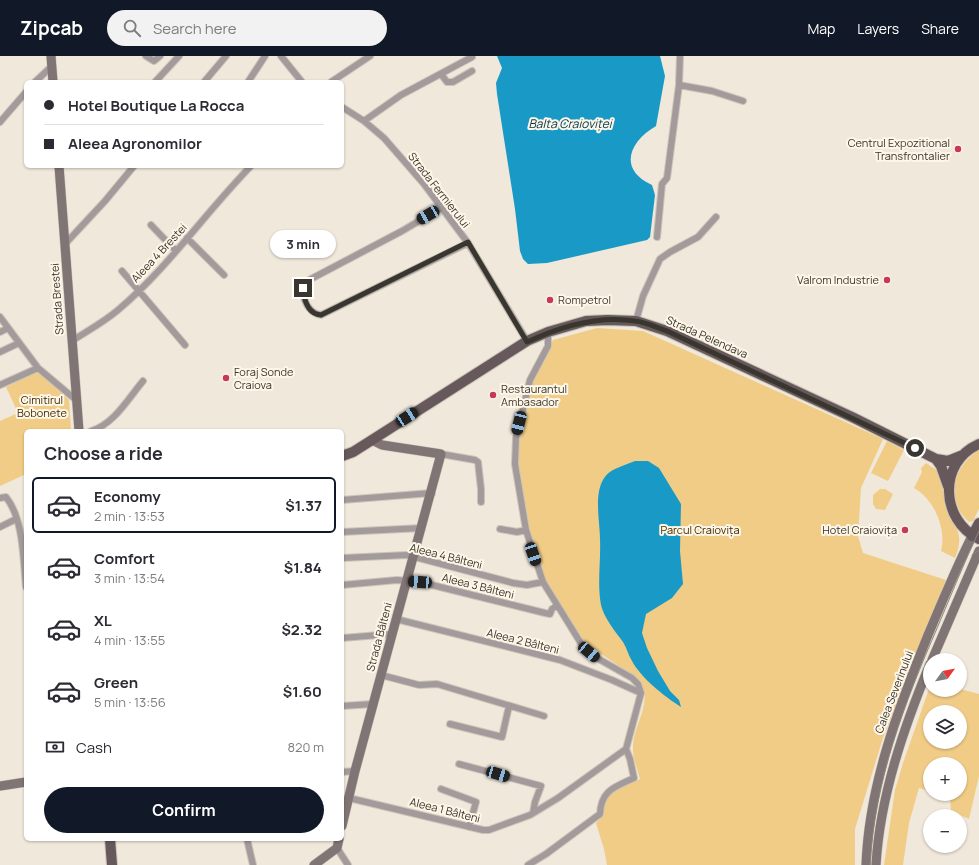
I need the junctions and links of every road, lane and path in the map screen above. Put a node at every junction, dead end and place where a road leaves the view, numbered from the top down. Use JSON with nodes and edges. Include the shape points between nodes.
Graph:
{"nodes":[{"id":1,"x":51,"y":56,"type":"edge"},
{"id":2,"x":146,"y":56,"type":"edge"},
{"id":3,"x":160,"y":56,"type":"edge"},
{"id":4,"x":179,"y":56,"type":"edge"},
{"id":5,"x":226,"y":56,"type":"edge"},
{"id":6,"x":265,"y":56,"type":"edge"},
{"id":7,"x":281,"y":56,"type":"edge"},
{"id":8,"x":370,"y":56,"type":"edge"},
{"id":9,"x":680,"y":56,"type":"edge"},
{"id":10,"x":472,"y":57,"type":"dead end"},
{"id":11,"x":52,"y":66,"type":"junction"},
{"id":12,"x":472,"y":71,"type":"dead end"},
{"id":13,"x":441,"y":74,"type":"junction"},
{"id":14,"x":37,"y":80,"type":"edge"},
{"id":15,"x":53,"y":80,"type":"edge"},
{"id":16,"x":157,"y":80,"type":"edge"},
{"id":17,"x":206,"y":80,"type":"edge"},
{"id":18,"x":249,"y":80,"type":"edge"},
{"id":19,"x":300,"y":80,"type":"edge"},
{"id":20,"x":334,"y":80,"type":"edge"},
{"id":21,"x":679,"y":85,"type":"junction"},
{"id":22,"x":24,"y":94,"type":"edge"},
{"id":23,"x":743,"y":101,"type":"dead end"},
{"id":24,"x":344,"y":108,"type":"edge"},
{"id":25,"x":364,"y":121,"type":"junction"},
{"id":26,"x":0,"y":122,"type":"edge"},
{"id":27,"x":59,"y":168,"type":"edge"},
{"id":28,"x":132,"y":168,"type":"edge"},
{"id":29,"x":249,"y":168,"type":"edge"},
{"id":30,"x":441,"y":208,"type":"junction"},
{"id":31,"x":716,"y":217,"type":"dead end"},
{"id":32,"x":151,"y":225,"type":"dead end"},
{"id":33,"x":657,"y":237,"type":"dead end"},
{"id":34,"x":187,"y":238,"type":"junction"},
{"id":35,"x":468,"y":242,"type":"junction"},
{"id":36,"x":65,"y":244,"type":"junction"},
{"id":37,"x":176,"y":251,"type":"junction"},
{"id":38,"x":122,"y":271,"type":"dead end"},
{"id":39,"x":224,"y":275,"type":"dead end"},
{"id":40,"x":139,"y":290,"type":"junction"},
{"id":41,"x":0,"y":317,"type":"edge"},
{"id":42,"x":636,"y":321,"type":"junction"},
{"id":43,"x":8,"y":328,"type":"junction"},
{"id":44,"x":0,"y":332,"type":"edge"},
{"id":45,"x":548,"y":332,"type":"junction"},
{"id":46,"x":72,"y":341,"type":"junction"},
{"id":47,"x":527,"y":342,"type":"junction"},
{"id":48,"x":19,"y":343,"type":"junction"},
{"id":49,"x":185,"y":345,"type":"dead end"},
{"id":50,"x":0,"y":352,"type":"edge"},
{"id":51,"x":38,"y":368,"type":"junction"},
{"id":52,"x":143,"y":381,"type":"dead end"},
{"id":53,"x":0,"y":385,"type":"edge"},
{"id":54,"x":76,"y":400,"type":"junction"},
{"id":55,"x":78,"y":429,"type":"edge"},
{"id":56,"x":96,"y":429,"type":"edge"},
{"id":57,"x":372,"y":440,"type":"junction"},
{"id":58,"x":979,"y":444,"type":"edge"},
{"id":59,"x":441,"y":454,"type":"junction"},
{"id":60,"x":344,"y":455,"type":"edge"},
{"id":61,"x":962,"y":455,"type":"junction"},
{"id":62,"x":936,"y":459,"type":"junction"},
{"id":63,"x":948,"y":487,"type":"junction"},
{"id":64,"x":432,"y":492,"type":"junction"},
{"id":65,"x":0,"y":498,"type":"edge"},
{"id":66,"x":344,"y":500,"type":"edge"},
{"id":67,"x":481,"y":502,"type":"dead end"},
{"id":68,"x":16,"y":519,"type":"junction"},
{"id":69,"x":979,"y":523,"type":"edge"},
{"id":70,"x":0,"y":527,"type":"edge"},
{"id":71,"x":422,"y":528,"type":"junction"},
{"id":72,"x":500,"y":529,"type":"dead end"},
{"id":73,"x":526,"y":530,"type":"junction"},
{"id":74,"x":344,"y":532,"type":"edge"},
{"id":75,"x":976,"y":538,"type":"edge"},
{"id":76,"x":979,"y":551,"type":"edge"},
{"id":77,"x":414,"y":557,"type":"junction"},
{"id":78,"x":344,"y":558,"type":"edge"},
{"id":79,"x":24,"y":573,"type":"edge"},
{"id":80,"x":407,"y":581,"type":"junction"},
{"id":81,"x":543,"y":582,"type":"junction"},
{"id":82,"x":344,"y":585,"type":"edge"},
{"id":83,"x":557,"y":605,"type":"junction"},
{"id":84,"x":396,"y":619,"type":"junction"},
{"id":85,"x":392,"y":634,"type":"junction"},
{"id":86,"x":344,"y":638,"type":"edge"},
{"id":87,"x":935,"y":653,"type":"edge"},
{"id":88,"x":381,"y":675,"type":"junction"},
{"id":89,"x":923,"y":682,"type":"edge"},
{"id":90,"x":641,"y":693,"type":"junction"},
{"id":91,"x":373,"y":704,"type":"junction"},
{"id":92,"x":344,"y":706,"type":"edge"},
{"id":93,"x":510,"y":706,"type":"junction"},
{"id":94,"x":544,"y":716,"type":"dead end"},
{"id":95,"x":450,"y":724,"type":"dead end"},
{"id":96,"x":626,"y":749,"type":"junction"},
{"id":97,"x":459,"y":764,"type":"dead end"},
{"id":98,"x":355,"y":771,"type":"junction"},
{"id":99,"x":344,"y":772,"type":"edge"},
{"id":100,"x":24,"y":782,"type":"edge"},
{"id":101,"x":0,"y":786,"type":"edge"},
{"id":102,"x":441,"y":789,"type":"dead end"},
{"id":103,"x":349,"y":798,"type":"junction"},
{"id":104,"x":534,"y":812,"type":"junction"},
{"id":105,"x":344,"y":818,"type":"edge"},
{"id":106,"x":469,"y":827,"type":"junction"},
{"id":107,"x":110,"y":841,"type":"edge"},
{"id":108,"x":247,"y":841,"type":"edge"},
{"id":109,"x":338,"y":843,"type":"edge"},
{"id":110,"x":112,"y":865,"type":"edge"},
{"id":111,"x":253,"y":865,"type":"edge"},
{"id":112,"x":314,"y":865,"type":"edge"},
{"id":113,"x":348,"y":865,"type":"edge"},
{"id":114,"x":528,"y":865,"type":"edge"},
{"id":115,"x":866,"y":865,"type":"edge"},
{"id":116,"x":876,"y":865,"type":"edge"}],
"edges":[{"from":1,"to":11,"type":"main road"},
{"from":2,"to":3,"type":"street","via":[[154,61]]},
{"from":4,"to":16,"type":"street"},
{"from":5,"to":17,"type":"street"},
{"from":6,"to":18,"type":"street"},
{"from":7,"to":19,"type":"street"},
{"from":8,"to":20,"type":"street"},
{"from":9,"to":21,"type":"street"},
{"from":10,"to":13,"type":"street"},
{"from":11,"to":14,"type":"street"},
{"from":11,"to":15,"type":"main road"},
{"from":12,"to":13,"type":"street","via":[[453,82],[447,82]]},
{"from":13,"to":25,"type":"street","via":[[392,101]]},
{"from":21,"to":23,"type":"street","via":[[712,91]]},
{"from":21,"to":33,"type":"street","via":[[667,178],[662,184]]},
{"from":22,"to":26,"type":"street"},
{"from":24,"to":25,"type":"street","name":"Strada Fermierului"},
{"from":25,"to":30,"type":"street","name":"Strada Fermierului","via":[[394,150]]},
{"from":27,"to":36,"type":"main road","name":"Strada Brestei"},
{"from":28,"to":36,"type":"street"},
{"from":29,"to":34,"type":"street","name":"Aleea 4 Brestei"},
{"from":30,"to":35,"type":"street","name":"Strada Fermierului"},
{"from":30,"to":35,"type":"street","via":[[309,280],[303,288],[309,308],[321,315]]},
{"from":31,"to":42,"type":"street","via":[[698,237],[660,259],[643,296]]},
{"from":32,"to":37,"type":"street"},
{"from":34,"to":37,"type":"street","name":"Aleea 4 Brestei"},
{"from":34,"to":39,"type":"street"},
{"from":35,"to":47,"type":"street","name":"Strada Fermierului"},
{"from":36,"to":46,"type":"main road","name":"Strada Brestei"},
{"from":37,"to":40,"type":"street","name":"Aleea 4 Brestei"},
{"from":38,"to":40,"type":"street"},
{"from":40,"to":46,"type":"street","name":"Aleea 4 Brestei","via":[[117,310]]},
{"from":40,"to":49,"type":"street"},
{"from":41,"to":43,"type":"street"},
{"from":42,"to":45,"type":"main road","name":"Strada Pelendava","via":[[586,322]]},
{"from":42,"to":62,"type":"main road","name":"Strada Pelendava","via":[[667,331]]},
{"from":43,"to":44,"type":"street"},
{"from":43,"to":48,"type":"street"},
{"from":45,"to":47,"type":"main road","name":"Strada Pelendava"},
{"from":45,"to":73,"type":"street","via":[[548,346],[530,380],[516,438],[515,464]]},
{"from":46,"to":54,"type":"main road","name":"Strada Brestei"},
{"from":47,"to":57,"type":"main road","name":"Strada Pelendava"},
{"from":48,"to":50,"type":"street"},
{"from":48,"to":51,"type":"street"},
{"from":51,"to":53,"type":"street"},
{"from":51,"to":54,"type":"street"},
{"from":52,"to":56,"type":"street","via":[[110,420]]},
{"from":54,"to":55,"type":"main road","name":"Strada Brestei"},
{"from":57,"to":59,"type":"main road","via":[[382,445]]},
{"from":57,"to":60,"type":"main road","name":"Strada Pelendava"},
{"from":58,"to":61,"type":"main road","name":"Strada Pelendava"},
{"from":59,"to":64,"type":"main road","name":"Strada Bâlteni"},
{"from":59,"to":67,"type":"street","via":[[478,462]]},
{"from":61,"to":62,"type":"main road","name":"Strada Pelendava","via":[[948,461]]},
{"from":61,"to":63,"type":"main road","name":"Strada Pelendava","via":[[951,474]]},
{"from":62,"to":63,"type":"main road","name":"Strada Pelendava"},
{"from":63,"to":75,"type":"main road","name":"Strada Pelendava","via":[[952,513],[961,526]]},
{"from":64,"to":66,"type":"street"},
{"from":64,"to":71,"type":"main road","name":"Strada Bâlteni"},
{"from":65,"to":68,"type":"street","via":[[4,496],[9,501]]},
{"from":68,"to":70,"type":"street"},
{"from":68,"to":79,"type":"street"},
{"from":69,"to":75,"type":"main road","name":"Calea Severinului"},
{"from":71,"to":74,"type":"street"},
{"from":71,"to":77,"type":"main road","name":"Strada Bâlteni"},
{"from":72,"to":73,"type":"street","via":[[517,532]]},
{"from":73,"to":81,"type":"street"},
{"from":75,"to":115,"type":"main road","name":"Calea Severinului","via":[[958,565],[891,730],[875,799]]},
{"from":76,"to":87,"type":"main road"},
{"from":77,"to":78,"type":"street","name":"Aleea 4 Bâlteni","via":[[408,555]]},
{"from":77,"to":80,"type":"main road","name":"Strada Bâlteni"},
{"from":77,"to":81,"type":"street","name":"Aleea 4 Bâlteni","via":[[513,583],[527,585]]},
{"from":80,"to":82,"type":"street","name":"Aleea 3 Bâlteni"},
{"from":80,"to":83,"type":"street","name":"Aleea 3 Bâlteni","via":[[550,614]]},
{"from":80,"to":84,"type":"main road","name":"Strada Bâlteni"},
{"from":81,"to":83,"type":"street"},
{"from":83,"to":90,"type":"street","via":[[582,645],[597,658],[632,678],[638,684]]},
{"from":84,"to":85,"type":"main road","name":"Strada Bâlteni"},
{"from":84,"to":90,"type":"street","name":"Aleea 2 Bâlteni","via":[[560,660]]},
{"from":85,"to":86,"type":"street"},
{"from":85,"to":88,"type":"main road","name":"Strada Bâlteni"},
{"from":88,"to":91,"type":"main road","name":"Strada Bâlteni"},
{"from":88,"to":93,"type":"street","via":[[419,685],[437,684]]},
{"from":89,"to":116,"type":"main road","via":[[892,771]]},
{"from":90,"to":96,"type":"street"},
{"from":91,"to":92,"type":"street"},
{"from":91,"to":98,"type":"main road","name":"Strada Bâlteni"},
{"from":93,"to":94,"type":"street"},
{"from":93,"to":95,"type":"street","via":[[502,738]]},
{"from":96,"to":104,"type":"street","name":"Aleea 1 Bâlteni","via":[[558,798]]},
{"from":96,"to":114,"type":"street","via":[[634,778],[603,796],[600,814]]},
{"from":97,"to":104,"type":"street","via":[[541,786]]},
{"from":98,"to":99,"type":"street"},
{"from":98,"to":103,"type":"main road","name":"Strada Bâlteni"},
{"from":100,"to":101,"type":"main road"},
{"from":102,"to":106,"type":"street","via":[[476,802]]},
{"from":103,"to":105,"type":"main road","name":"Strada Bâlteni"},
{"from":103,"to":106,"type":"street","name":"Aleea 1 Bâlteni"},
{"from":104,"to":106,"type":"street","name":"Aleea 1 Bâlteni","via":[[489,830]]},
{"from":107,"to":110,"type":"main road"},
{"from":108,"to":111,"type":"street"},
{"from":109,"to":112,"type":"main road"},
{"from":109,"to":113,"type":"street"}]}
